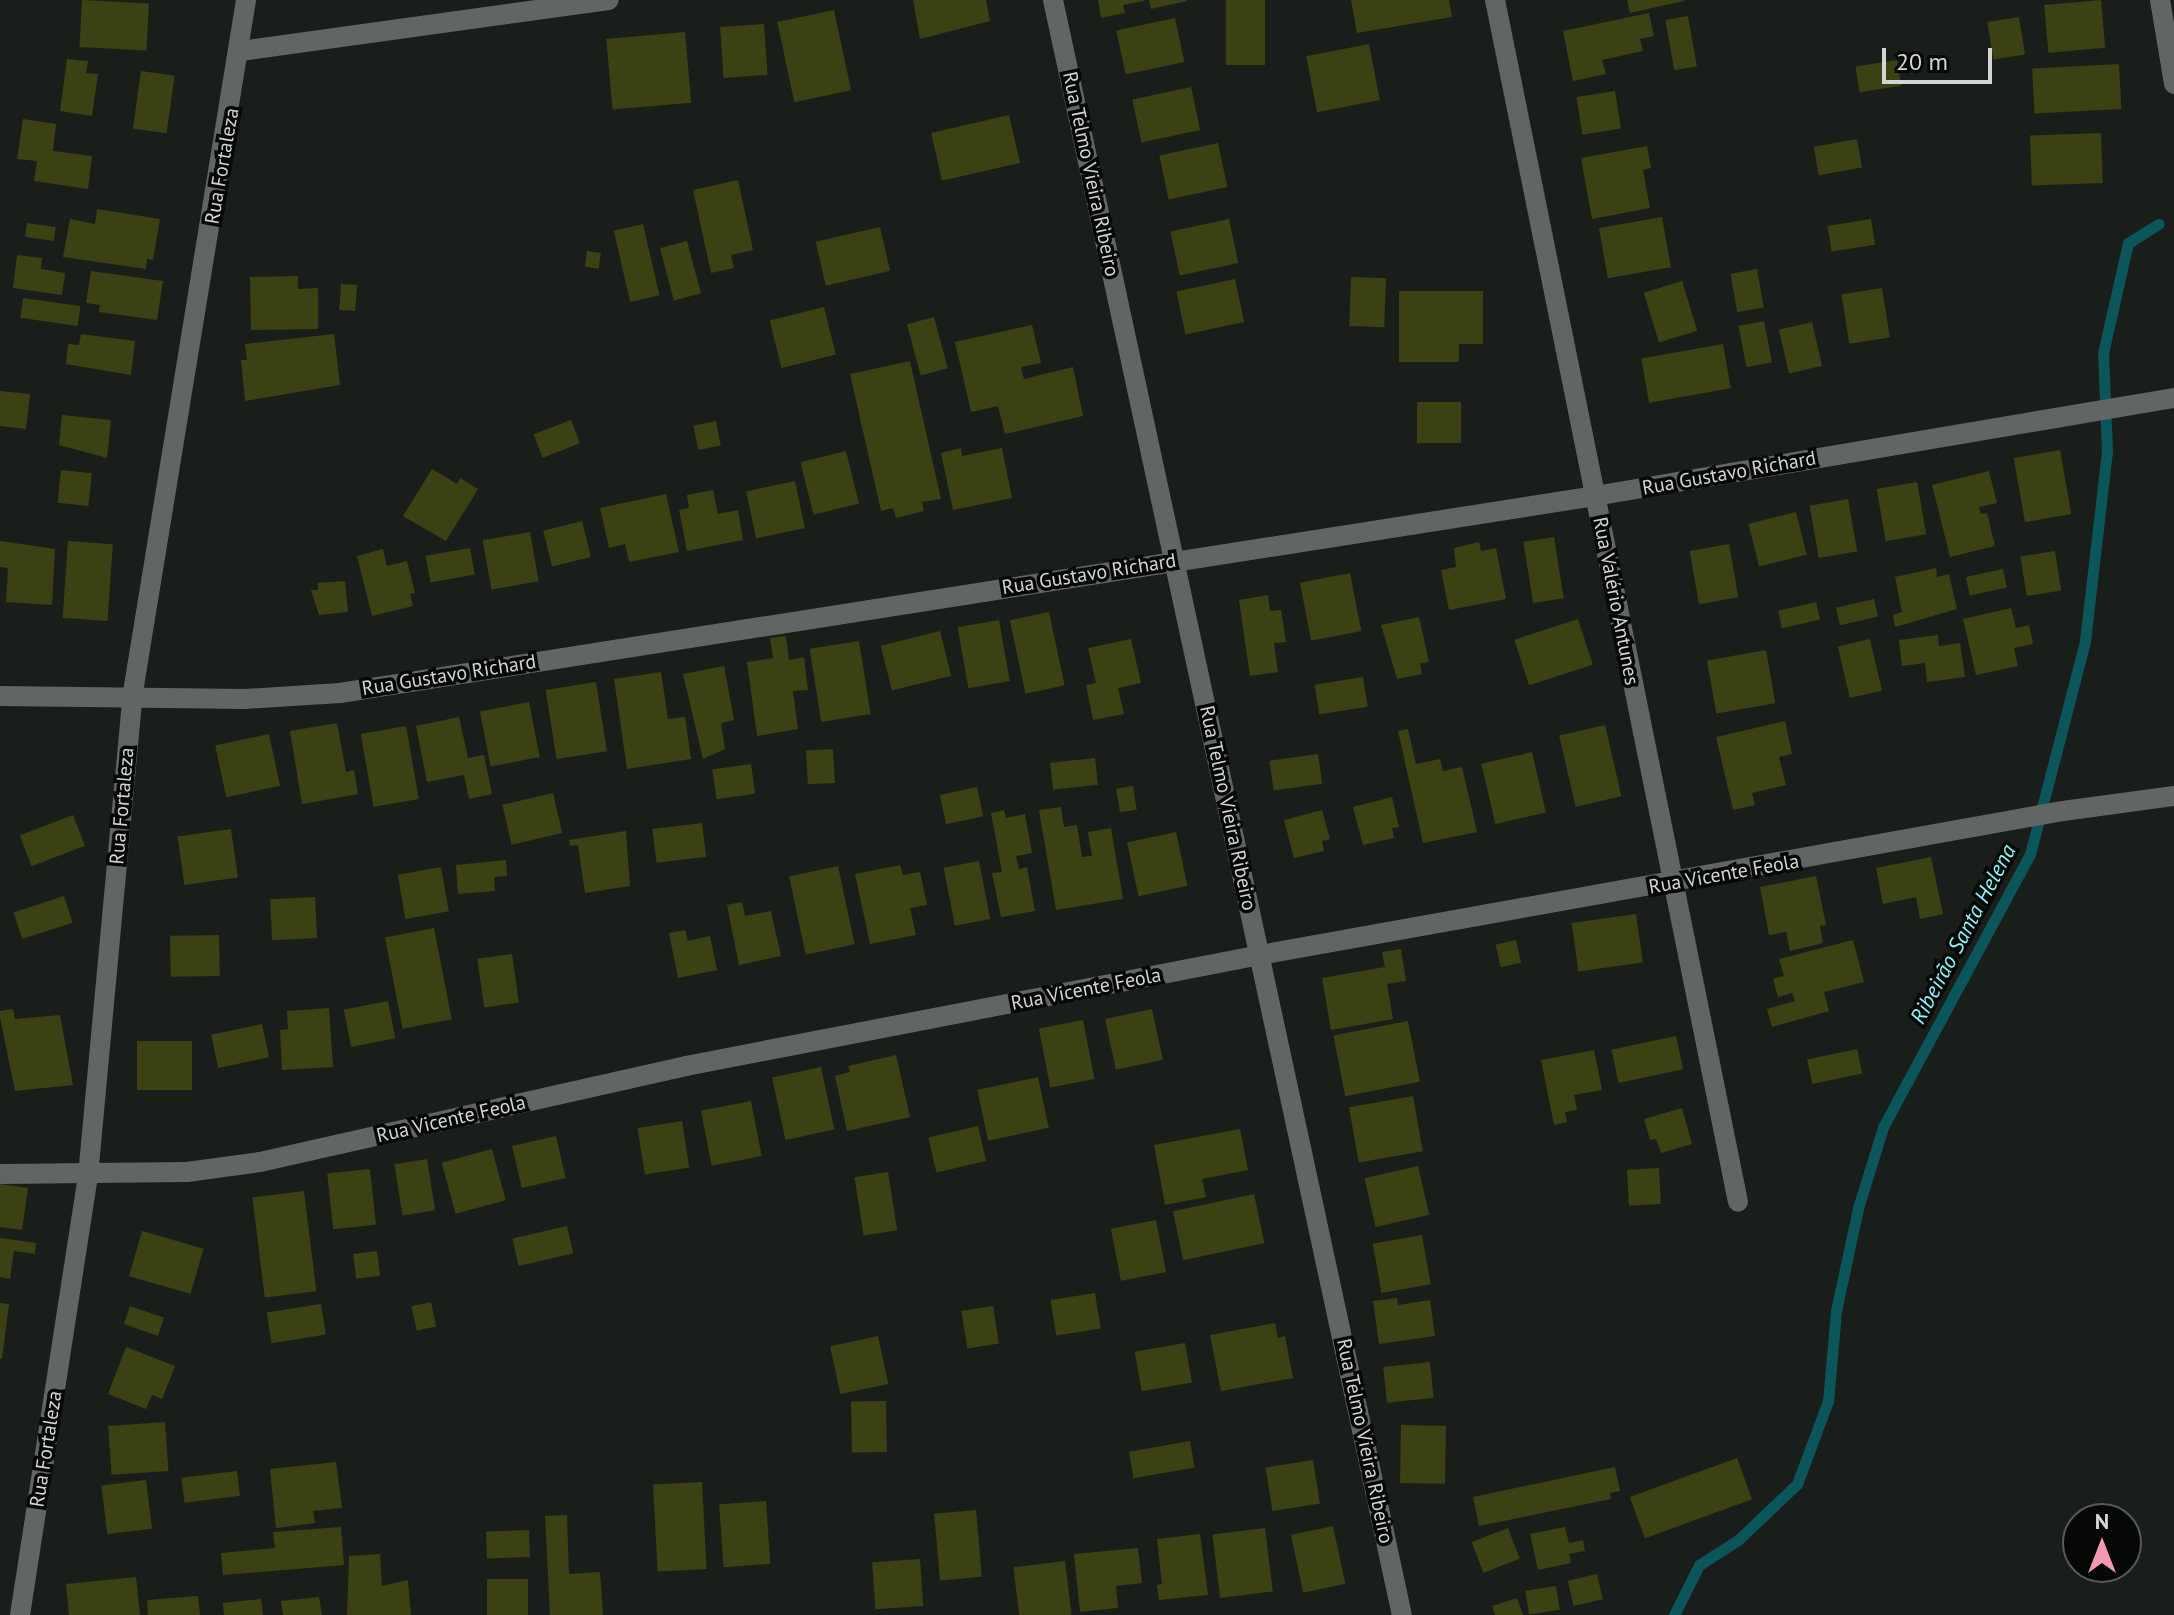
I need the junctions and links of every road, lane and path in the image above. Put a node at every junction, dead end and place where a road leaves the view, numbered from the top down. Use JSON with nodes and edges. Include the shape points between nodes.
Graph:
{"nodes":[{"id":1,"x":246,"y":0,"type":"edge"},
{"id":2,"x":608,"y":0,"type":"edge"},
{"id":3,"x":1053,"y":0,"type":"edge"},
{"id":4,"x":1495,"y":0,"type":"edge"},
{"id":5,"x":2160,"y":0,"type":"edge"},
{"id":6,"x":241,"y":51,"type":"junction"},
{"id":7,"x":2174,"y":84,"type":"edge"},
{"id":8,"x":2174,"y":398,"type":"edge"},
{"id":9,"x":1595,"y":496,"type":"junction"},
{"id":10,"x":1174,"y":560,"type":"junction"},
{"id":11,"x":0,"y":696,"type":"edge"},
{"id":12,"x":132,"y":698,"type":"junction"},
{"id":13,"x":2174,"y":796,"type":"edge"},
{"id":14,"x":1674,"y":883,"type":"junction"},
{"id":15,"x":1260,"y":955,"type":"junction"},
{"id":16,"x":0,"y":1174,"type":"edge"},
{"id":17,"x":88,"y":1176,"type":"junction"},
{"id":18,"x":1738,"y":1202,"type":"dead end"},
{"id":19,"x":20,"y":1615,"type":"edge"},
{"id":20,"x":1402,"y":1615,"type":"edge"}],
"edges":[{"from":1,"to":6,"type":"street","name":"Rua Fortaleza"},
{"from":2,"to":6,"type":"street"},
{"from":3,"to":10,"type":"street","name":"Rua Telmo Vieira Ribeiro"},
{"from":4,"to":9,"type":"street","name":"Rua Valério Antunes"},
{"from":5,"to":7,"type":"street"},
{"from":6,"to":12,"type":"street","name":"Rua Fortaleza"},
{"from":8,"to":9,"type":"street","name":"Rua Gustavo Richard"},
{"from":9,"to":10,"type":"street","name":"Rua Gustavo Richard"},
{"from":9,"to":14,"type":"street","name":"Rua Valério Antunes"},
{"from":10,"to":12,"type":"street","name":"Rua Gustavo Richard","via":[[340,693]]},
{"from":10,"to":15,"type":"street","name":"Rua Telmo Vieira Ribeiro"},
{"from":11,"to":12,"type":"street","name":"Rua Gustavo Richard"},
{"from":12,"to":17,"type":"street","name":"Rua Fortaleza"},
{"from":13,"to":14,"type":"street","name":"Rua Vicente Feola","via":[[2016,819]]},
{"from":14,"to":15,"type":"street","name":"Rua Vicente Feola"},
{"from":14,"to":18,"type":"street","name":"Rua Valério Antunes"},
{"from":15,"to":17,"type":"street","name":"Rua Vicente Feola","via":[[686,1066],[260,1162]]},
{"from":15,"to":20,"type":"street","name":"Rua Telmo Vieira Ribeiro"},
{"from":16,"to":17,"type":"street","name":"Rua Vicente Feola"},
{"from":17,"to":19,"type":"street","name":"Rua Fortaleza"}]}
